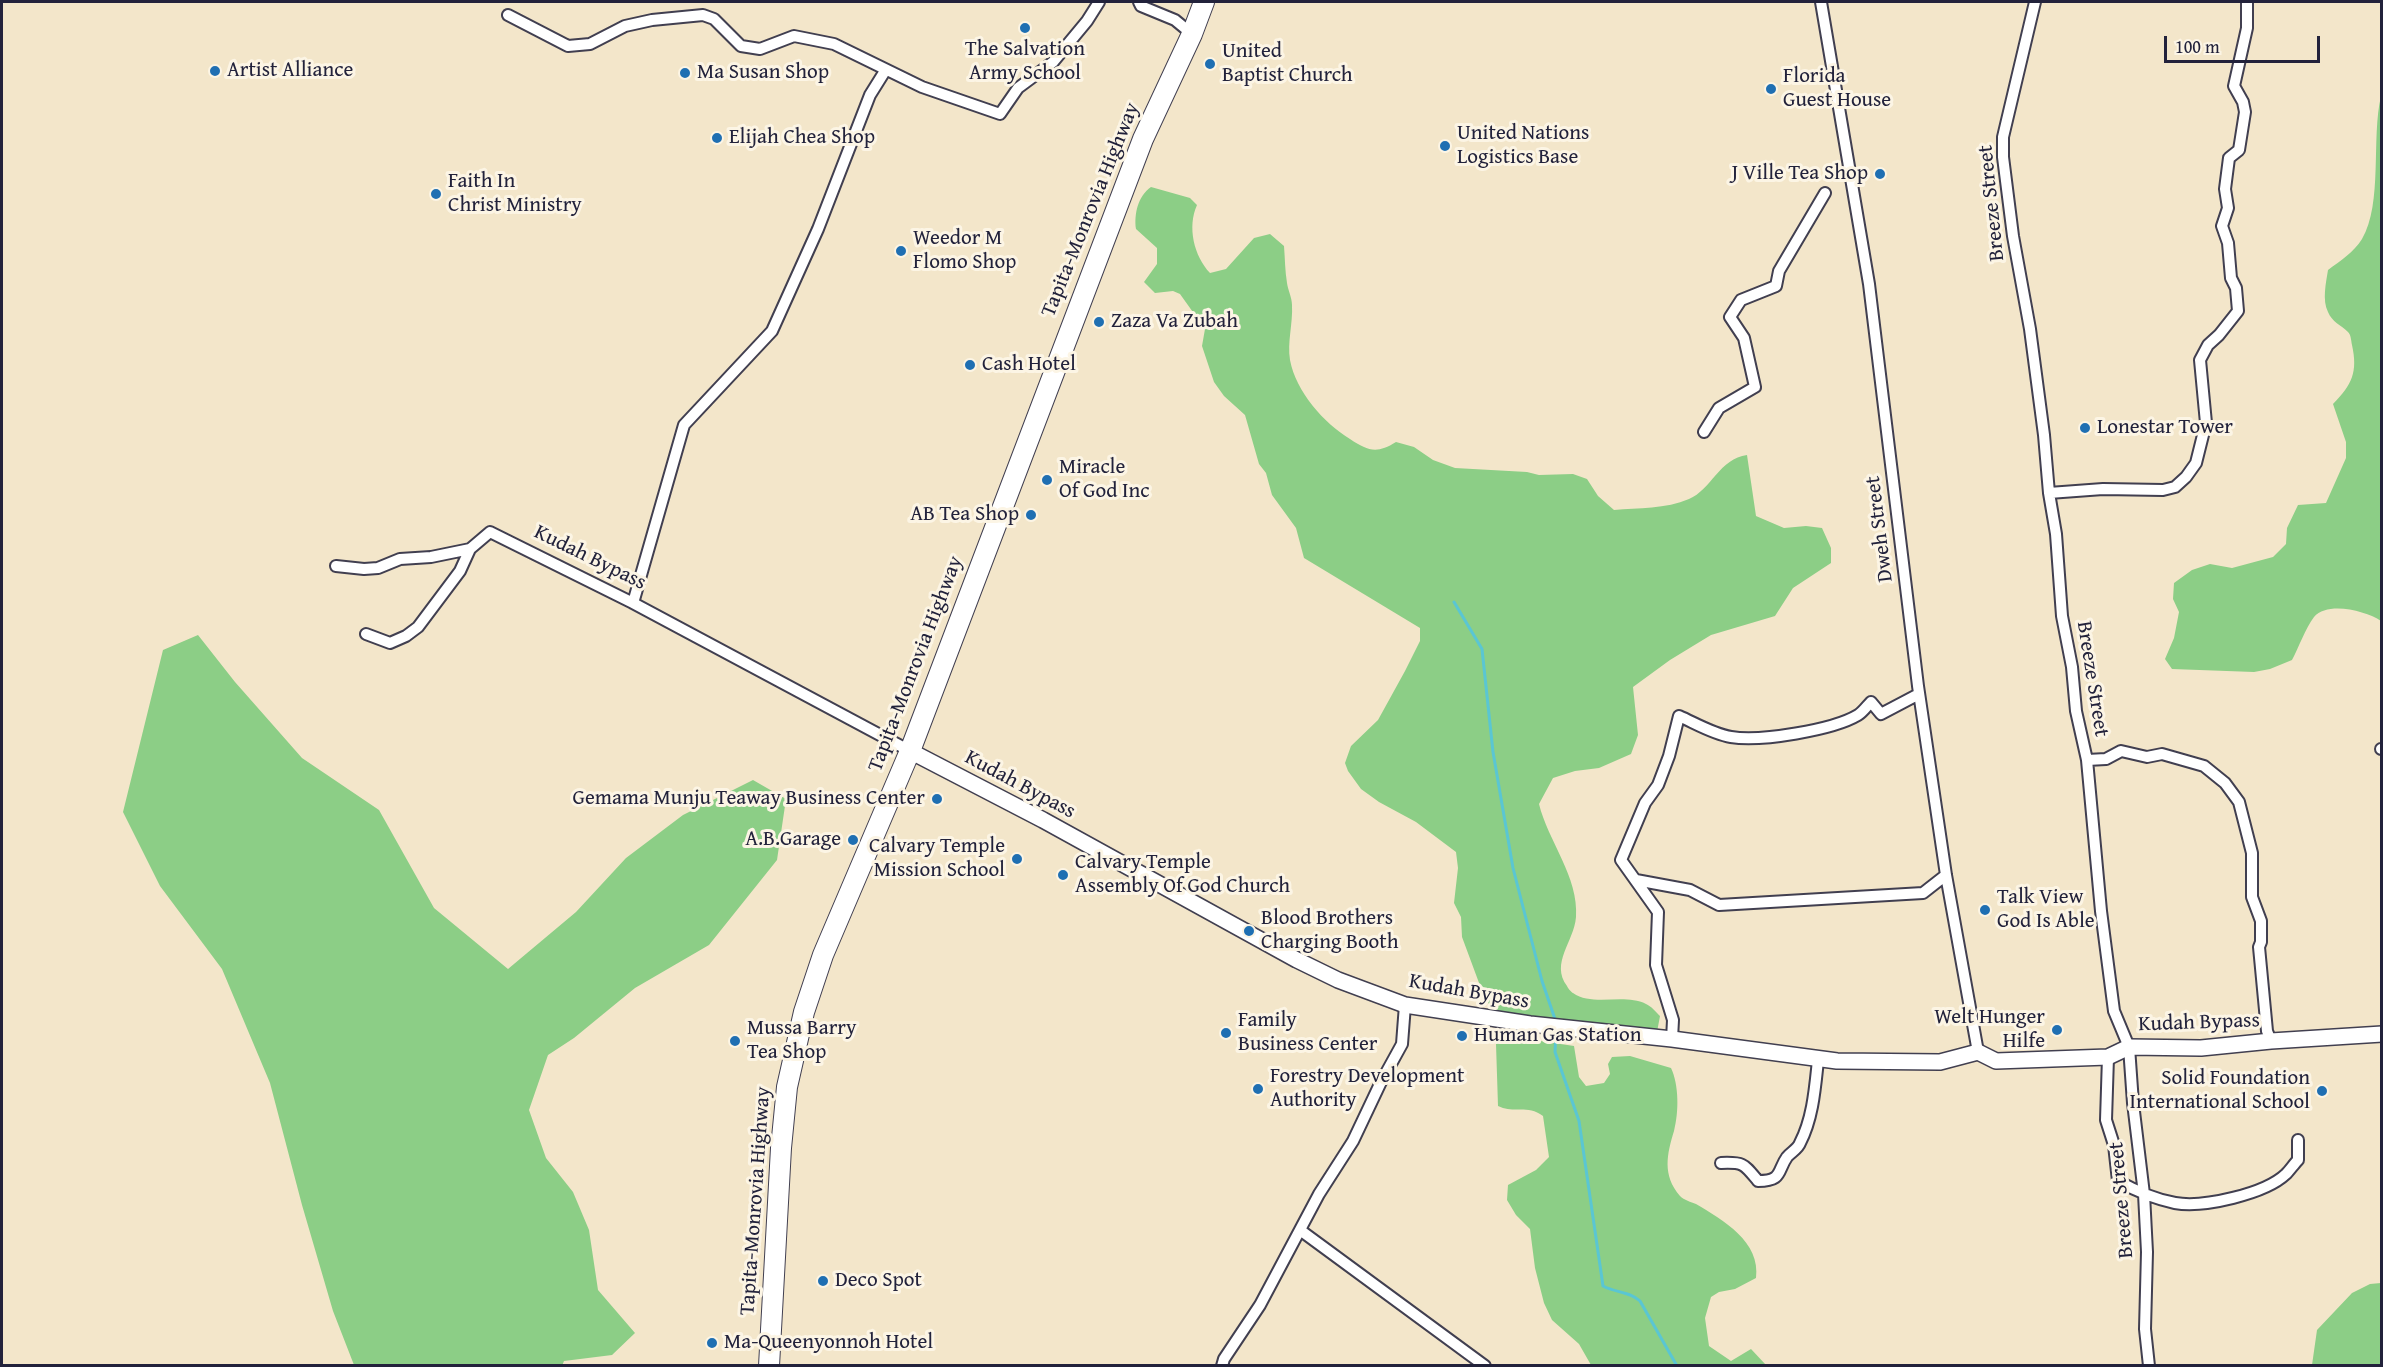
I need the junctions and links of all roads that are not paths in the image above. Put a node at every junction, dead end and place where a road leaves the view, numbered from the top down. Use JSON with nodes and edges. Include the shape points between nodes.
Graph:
{"nodes":[{"id":1,"x":1099,"y":2,"type":"edge"},
{"id":2,"x":1138,"y":2,"type":"edge"},
{"id":3,"x":1204,"y":2,"type":"edge"},
{"id":4,"x":1821,"y":2,"type":"edge"},
{"id":5,"x":2035,"y":2,"type":"edge"},
{"id":6,"x":2247,"y":2,"type":"edge"},
{"id":7,"x":508,"y":15,"type":"dead end"},
{"id":8,"x":1192,"y":34,"type":"junction"},
{"id":9,"x":885,"y":71,"type":"junction"},
{"id":10,"x":1825,"y":193,"type":"dead end"},
{"id":11,"x":1704,"y":432,"type":"dead end"},
{"id":12,"x":2049,"y":494,"type":"junction"},
{"id":13,"x":470,"y":549,"type":"junction"},
{"id":14,"x":336,"y":567,"type":"dead end"},
{"id":15,"x":633,"y":603,"type":"junction"},
{"id":16,"x":366,"y":634,"type":"dead end"},
{"id":17,"x":1920,"y":694,"type":"junction"},
{"id":18,"x":910,"y":751,"type":"junction"},
{"id":19,"x":2086,"y":760,"type":"junction"},
{"id":20,"x":1946,"y":875,"type":"junction"},
{"id":21,"x":1636,"y":880,"type":"junction"},
{"id":22,"x":1406,"y":1005,"type":"junction"},
{"id":23,"x":2382,"y":1035,"type":"edge"},
{"id":24,"x":1672,"y":1040,"type":"junction"},
{"id":25,"x":2271,"y":1041,"type":"junction"},
{"id":26,"x":2129,"y":1047,"type":"junction"},
{"id":27,"x":1978,"y":1052,"type":"junction"},
{"id":28,"x":2108,"y":1057,"type":"junction"},
{"id":29,"x":1818,"y":1060,"type":"junction"},
{"id":30,"x":2298,"y":1140,"type":"dead end"},
{"id":31,"x":1721,"y":1163,"type":"dead end"},
{"id":32,"x":2144,"y":1194,"type":"junction"},
{"id":33,"x":1300,"y":1230,"type":"junction"},
{"id":34,"x":769,"y":1365,"type":"edge"},
{"id":35,"x":1222,"y":1365,"type":"edge"},
{"id":36,"x":1485,"y":1365,"type":"edge"},
{"id":37,"x":2149,"y":1365,"type":"edge"}],
"edges":[{"from":1,"to":9,"type":"street","via":[[1053,62],[1018,88],[1000,114]]},
{"from":2,"to":8,"type":"street","via":[[1175,20]]},
{"from":3,"to":8,"type":"highway","name":"Tapita-Monrovia Highway"},
{"from":4,"to":17,"type":"street","name":"Dweh Street","via":[[1869,284]]},
{"from":5,"to":12,"type":"street","name":"Breeze Street","via":[[2003,137],[2003,157],[2030,329]]},
{"from":6,"to":12,"type":"street","via":[[2247,28],[2234,86],[2245,112],[2239,150],[2229,159],[2225,189],[2228,208],[2222,226],[2238,311],[2200,360],[2206,423],[2196,463],[2175,487],[2163,490],[2103,489]]},
{"from":7,"to":9,"type":"street","via":[[568,46],[590,44],[625,26],[703,15],[714,19],[741,46],[760,49],[794,36],[834,44]]},
{"from":8,"to":18,"type":"highway","name":"Tapita-Monrovia Highway","via":[[1143,139]]},
{"from":9,"to":15,"type":"street","via":[[870,95],[818,229],[772,331],[684,425]]},
{"from":10,"to":11,"type":"street","via":[[1779,271],[1776,286],[1741,300],[1730,317],[1744,338],[1755,387],[1719,408]]},
{"from":12,"to":19,"type":"street","name":"Breeze Street","via":[[2062,616]]},
{"from":13,"to":14,"type":"street","via":[[400,559],[378,568]]},
{"from":13,"to":15,"type":"street","name":"Kudah Bypass","via":[[490,532]]},
{"from":13,"to":16,"type":"street","via":[[459,571],[406,636],[390,643]]},
{"from":15,"to":18,"type":"street","name":"Kudah Bypass"},
{"from":17,"to":20,"type":"street","name":"Dweh Street"},
{"from":17,"to":21,"type":"street","via":[[1881,714],[1871,702],[1860,714],[1836,723],[1754,738],[1730,737],[1679,716],[1658,784],[1645,803],[1621,860]]},
{"from":18,"to":22,"type":"street","name":"Kudah Bypass","via":[[1298,960],[1338,980]]},
{"from":18,"to":34,"type":"highway","name":"Tapita-Monrovia Highway","via":[[823,956],[804,1012],[787,1087]]},
{"from":19,"to":25,"type":"street","via":[[2106,759],[2121,751],[2182,758],[2204,766],[2240,802],[2252,853],[2252,897],[2261,921],[2259,947]]},
{"from":19,"to":26,"type":"street","name":"Breeze Street","via":[[2114,1011]]},
{"from":20,"to":21,"type":"street","via":[[1923,893],[1719,905],[1690,890]]},
{"from":20,"to":27,"type":"street","name":"Dweh Street"},
{"from":21,"to":24,"type":"street","via":[[1658,912],[1656,965],[1673,1020]]},
{"from":22,"to":24,"type":"street","name":"Kudah Bypass"},
{"from":22,"to":33,"type":"street","via":[[1402,1044],[1353,1141]]},
{"from":23,"to":25,"type":"street","name":"Kudah Bypass"},
{"from":24,"to":29,"type":"street","name":"Kudah Bypass"},
{"from":25,"to":26,"type":"street","name":"Kudah Bypass","via":[[2201,1048]]},
{"from":26,"to":28,"type":"street","name":"Kudah Bypass"},
{"from":26,"to":32,"type":"street","name":"Breeze Street"},
{"from":27,"to":28,"type":"street","name":"Kudah Bypass","via":[[1995,1061]]},
{"from":27,"to":29,"type":"street","name":"Kudah Bypass","via":[[1940,1062]]},
{"from":28,"to":32,"type":"street","via":[[2106,1120],[2114,1145],[2118,1182]]},
{"from":29,"to":31,"type":"street","via":[[1808,1123],[1800,1146],[1787,1157],[1781,1172],[1769,1181],[1758,1181],[1740,1162]]},
{"from":30,"to":32,"type":"street","via":[[2298,1160],[2285,1175],[2264,1187],[2208,1202],[2177,1203]]},
{"from":32,"to":37,"type":"street","name":"Breeze Street"},
{"from":33,"to":35,"type":"street"},
{"from":33,"to":36,"type":"street"}]}
